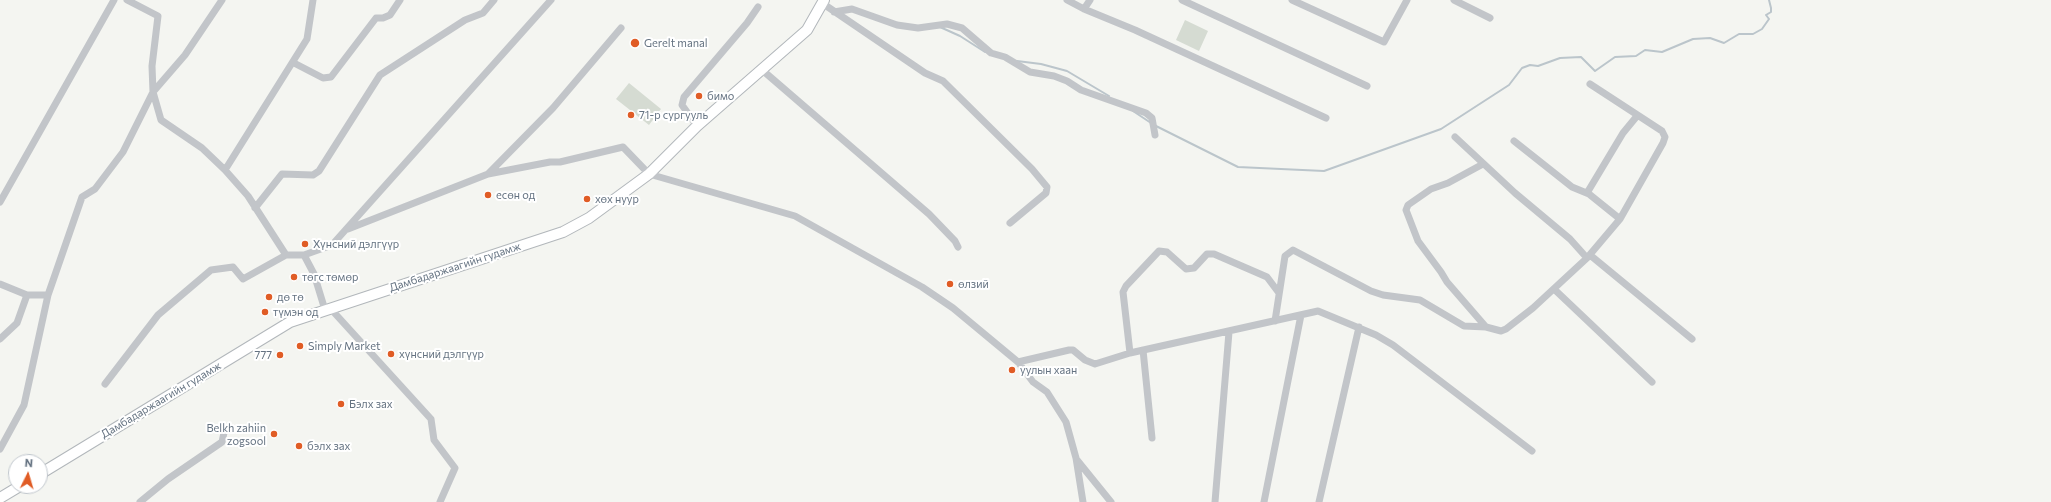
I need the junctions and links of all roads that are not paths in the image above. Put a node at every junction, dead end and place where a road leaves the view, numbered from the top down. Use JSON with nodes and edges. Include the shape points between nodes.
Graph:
{"nodes":[{"id":1,"x":114,"y":0,"type":"edge"},
{"id":2,"x":127,"y":0,"type":"edge"},
{"id":3,"x":222,"y":0,"type":"edge"},
{"id":4,"x":313,"y":0,"type":"edge"},
{"id":5,"x":400,"y":0,"type":"edge"},
{"id":6,"x":494,"y":0,"type":"edge"},
{"id":7,"x":551,"y":0,"type":"edge"},
{"id":8,"x":1067,"y":0,"type":"edge"},
{"id":9,"x":1090,"y":0,"type":"edge"},
{"id":10,"x":1182,"y":0,"type":"edge"},
{"id":11,"x":1203,"y":0,"type":"edge"},
{"id":12,"x":1292,"y":0,"type":"edge"},
{"id":13,"x":1407,"y":0,"type":"edge"},
{"id":14,"x":1454,"y":0,"type":"edge"},
{"id":15,"x":823,"y":2,"type":"edge"},
{"id":16,"x":758,"y":7,"type":"dead end"},
{"id":17,"x":1199,"y":8,"type":"junction"},
{"id":18,"x":1084,"y":9,"type":"junction"},
{"id":19,"x":834,"y":12,"type":"junction"},
{"id":20,"x":1490,"y":18,"type":"dead end"},
{"id":21,"x":621,"y":28,"type":"dead end"},
{"id":22,"x":294,"y":63,"type":"junction"},
{"id":23,"x":761,"y":69,"type":"junction"},
{"id":24,"x":1590,"y":84,"type":"dead end"},
{"id":25,"x":1367,"y":86,"type":"dead end"},
{"id":26,"x":153,"y":92,"type":"junction"},
{"id":27,"x":1637,"y":116,"type":"junction"},
{"id":28,"x":1326,"y":118,"type":"dead end"},
{"id":29,"x":697,"y":126,"type":"junction"},
{"id":30,"x":1155,"y":131,"type":"dead end"},
{"id":31,"x":1455,"y":137,"type":"dead end"},
{"id":32,"x":1514,"y":141,"type":"dead end"},
{"id":33,"x":1483,"y":164,"type":"junction"},
{"id":34,"x":225,"y":170,"type":"junction"},
{"id":35,"x":488,"y":174,"type":"junction"},
{"id":36,"x":649,"y":174,"type":"junction"},
{"id":37,"x":1587,"y":193,"type":"junction"},
{"id":38,"x":0,"y":202,"type":"edge"},
{"id":39,"x":255,"y":208,"type":"junction"},
{"id":40,"x":1620,"y":219,"type":"junction"},
{"id":41,"x":1010,"y":223,"type":"dead end"},
{"id":42,"x":346,"y":230,"type":"junction"},
{"id":43,"x":958,"y":247,"type":"dead end"},
{"id":44,"x":286,"y":255,"type":"junction"},
{"id":45,"x":304,"y":255,"type":"junction"},
{"id":46,"x":1589,"y":256,"type":"junction"},
{"id":47,"x":0,"y":284,"type":"edge"},
{"id":48,"x":1554,"y":289,"type":"junction"},
{"id":49,"x":1279,"y":293,"type":"junction"},
{"id":50,"x":27,"y":295,"type":"junction"},
{"id":51,"x":48,"y":295,"type":"junction"},
{"id":52,"x":328,"y":309,"type":"junction"},
{"id":53,"x":1301,"y":315,"type":"junction"},
{"id":54,"x":1275,"y":321,"type":"junction"},
{"id":55,"x":1359,"y":327,"type":"junction"},
{"id":56,"x":1486,"y":327,"type":"junction"},
{"id":57,"x":1229,"y":332,"type":"junction"},
{"id":58,"x":0,"y":339,"type":"edge"},
{"id":59,"x":1692,"y":339,"type":"dead end"},
{"id":60,"x":1144,"y":350,"type":"junction"},
{"id":61,"x":1130,"y":354,"type":"junction"},
{"id":62,"x":1018,"y":362,"type":"junction"},
{"id":63,"x":1652,"y":382,"type":"dead end"},
{"id":64,"x":105,"y":384,"type":"dead end"},
{"id":65,"x":225,"y":428,"type":"dead end"},
{"id":66,"x":1152,"y":438,"type":"dead end"},
{"id":67,"x":0,"y":449,"type":"edge"},
{"id":68,"x":1532,"y":451,"type":"dead end"},
{"id":69,"x":1076,"y":458,"type":"junction"},
{"id":70,"x":48,"y":469,"type":"edge"},
{"id":71,"x":140,"y":502,"type":"edge"},
{"id":72,"x":440,"y":502,"type":"edge"},
{"id":73,"x":1083,"y":502,"type":"edge"},
{"id":74,"x":1111,"y":502,"type":"edge"},
{"id":75,"x":1215,"y":502,"type":"edge"},
{"id":76,"x":1264,"y":502,"type":"edge"},
{"id":77,"x":1319,"y":502,"type":"edge"}],
"edges":[{"from":1,"to":38,"type":"street"},
{"from":2,"to":26,"type":"street","via":[[158,16],[152,66]]},
{"from":3,"to":26,"type":"street","via":[[185,55]]},
{"from":4,"to":22,"type":"street","via":[[309,34]]},
{"from":5,"to":22,"type":"street","via":[[390,15],[376,18],[330,77],[323,78]]},
{"from":6,"to":39,"type":"street","via":[[483,14],[465,20],[380,75],[319,171],[313,175],[282,174]]},
{"from":7,"to":42,"type":"street"},
{"from":8,"to":18,"type":"street"},
{"from":9,"to":18,"type":"street"},
{"from":10,"to":17,"type":"street"},
{"from":11,"to":17,"type":"street"},
{"from":12,"to":13,"type":"street","via":[[1384,42]]},
{"from":14,"to":20,"type":"street"},
{"from":15,"to":19,"type":"street"},
{"from":15,"to":23,"type":"main road","name":"Дамбадаржаагийн гудамж","via":[[807,30]]},
{"from":16,"to":29,"type":"street","via":[[684,97],[682,105]]},
{"from":17,"to":25,"type":"street"},
{"from":18,"to":28,"type":"street"},
{"from":19,"to":30,"type":"street","via":[[852,9],[897,25],[918,28],[947,24],[962,28],[991,53],[1030,72],[1054,76],[1080,90],[1139,109],[1152,118]]},
{"from":19,"to":41,"type":"street","via":[[925,73],[943,81],[1032,169],[1047,187],[1046,193]]},
{"from":21,"to":35,"type":"street","via":[[553,108]]},
{"from":22,"to":34,"type":"street"},
{"from":23,"to":29,"type":"main road","name":"Дамбадаржаагийн гудамж"},
{"from":23,"to":43,"type":"street","via":[[929,214]]},
{"from":24,"to":27,"type":"street"},
{"from":26,"to":34,"type":"street","via":[[160,120],[202,148]]},
{"from":26,"to":51,"type":"street","via":[[123,152],[95,189],[82,197]]},
{"from":27,"to":37,"type":"street","via":[[1623,133]]},
{"from":27,"to":40,"type":"street","via":[[1662,131],[1665,136]]},
{"from":29,"to":36,"type":"main road","name":"Дамбадаржаагийн гудамж"},
{"from":31,"to":33,"type":"street"},
{"from":32,"to":37,"type":"street","via":[[1572,187]]},
{"from":33,"to":46,"type":"street"},
{"from":33,"to":56,"type":"street","via":[[1431,189],[1408,205],[1406,210],[1424,252]]},
{"from":34,"to":39,"type":"street"},
{"from":35,"to":36,"type":"street","via":[[560,162],[623,146]]},
{"from":35,"to":42,"type":"street"},
{"from":36,"to":52,"type":"main road","name":"Дамбадаржаагийн гудамж","via":[[589,218],[563,232]]},
{"from":36,"to":62,"type":"street","via":[[795,216],[922,287],[953,308]]},
{"from":37,"to":40,"type":"street"},
{"from":39,"to":44,"type":"street"},
{"from":40,"to":46,"type":"street"},
{"from":42,"to":45,"type":"street","via":[[332,245]]},
{"from":44,"to":45,"type":"street"},
{"from":44,"to":64,"type":"street","via":[[243,279],[233,267],[210,270],[158,315]]},
{"from":45,"to":52,"type":"street"},
{"from":46,"to":48,"type":"street"},
{"from":46,"to":59,"type":"street"},
{"from":47,"to":50,"type":"street"},
{"from":48,"to":56,"type":"street","via":[[1506,330],[1496,331]]},
{"from":48,"to":63,"type":"street"},
{"from":49,"to":54,"type":"street"},
{"from":49,"to":56,"type":"street","via":[[1285,256],[1293,250],[1371,291],[1420,300],[1464,326]]},
{"from":49,"to":61,"type":"street","via":[[1267,277],[1214,254],[1207,254],[1194,268],[1186,269],[1167,252],[1159,251],[1123,292]]},
{"from":50,"to":51,"type":"street"},
{"from":50,"to":58,"type":"street","via":[[17,323]]},
{"from":51,"to":67,"type":"street","via":[[24,406]]},
{"from":52,"to":70,"type":"main road","name":"Дамбадаржаагийн гудамж","via":[[290,322]]},
{"from":52,"to":72,"type":"street","via":[[430,419],[434,440],[455,468]]},
{"from":53,"to":54,"type":"street"},
{"from":53,"to":55,"type":"street","via":[[1318,311]]},
{"from":53,"to":76,"type":"street"},
{"from":54,"to":57,"type":"street"},
{"from":55,"to":68,"type":"street","via":[[1393,345]]},
{"from":55,"to":77,"type":"street"},
{"from":57,"to":60,"type":"street"},
{"from":57,"to":75,"type":"street"},
{"from":60,"to":61,"type":"street"},
{"from":60,"to":66,"type":"street"},
{"from":61,"to":62,"type":"street","via":[[1096,364],[1068,350]]},
{"from":62,"to":69,"type":"street","via":[[1033,382],[1047,392],[1066,422]]},
{"from":65,"to":71,"type":"street","via":[[222,442],[168,479]]},
{"from":69,"to":73,"type":"street"},
{"from":69,"to":74,"type":"street"}]}
